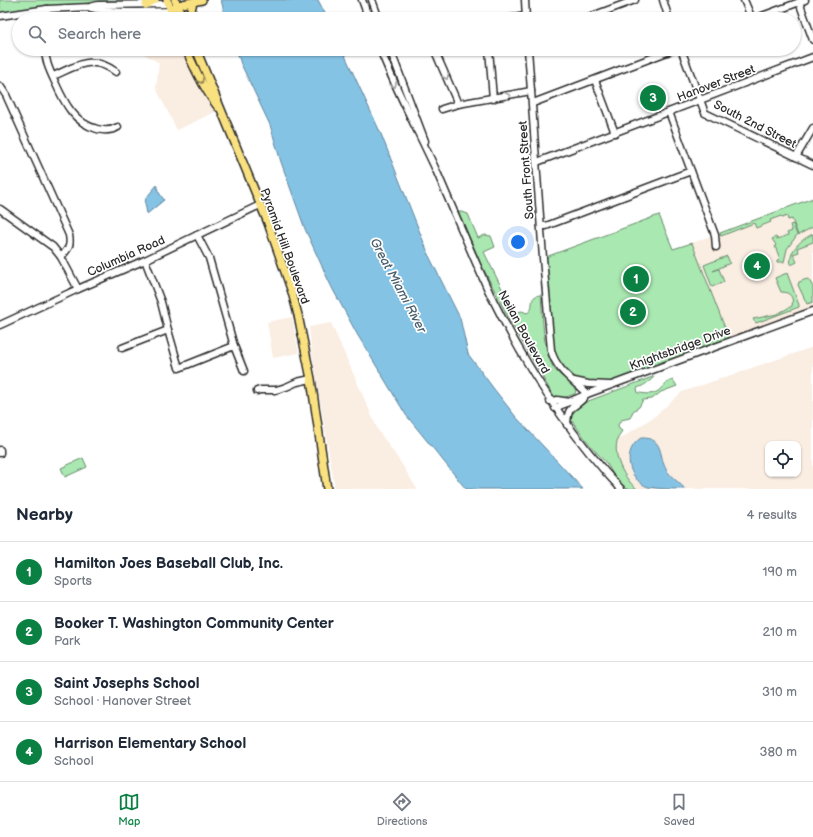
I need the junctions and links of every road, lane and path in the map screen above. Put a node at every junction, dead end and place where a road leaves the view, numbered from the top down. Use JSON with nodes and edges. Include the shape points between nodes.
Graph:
{"nodes":[{"id":1,"x":155,"y":0,"type":"edge"},
{"id":2,"x":202,"y":0,"type":"edge"},
{"id":3,"x":372,"y":0,"type":"edge"},
{"id":4,"x":525,"y":0,"type":"edge"},
{"id":5,"x":635,"y":0,"type":"edge"},
{"id":6,"x":663,"y":0,"type":"edge"},
{"id":7,"x":744,"y":0,"type":"edge"},
{"id":8,"x":362,"y":1,"type":"edge"},
{"id":9,"x":802,"y":1,"type":"edge"},
{"id":10,"x":193,"y":2,"type":"junction"},
{"id":11,"x":176,"y":3,"type":"edge"},
{"id":12,"x":146,"y":5,"type":"junction"},
{"id":13,"x":169,"y":5,"type":"edge"},
{"id":14,"x":90,"y":7,"type":"junction"},
{"id":15,"x":46,"y":9,"type":"joint"},
{"id":16,"x":26,"y":12,"type":"edge"},
{"id":17,"x":191,"y":12,"type":"edge"},
{"id":18,"x":366,"y":12,"type":"edge"},
{"id":19,"x":376,"y":12,"type":"edge"},
{"id":20,"x":526,"y":12,"type":"edge"},
{"id":21,"x":603,"y":12,"type":"edge"},
{"id":22,"x":667,"y":12,"type":"edge"},
{"id":23,"x":750,"y":12,"type":"edge"},
{"id":24,"x":772,"y":12,"type":"edge"},
{"id":25,"x":12,"y":14,"type":"edge"},
{"id":26,"x":0,"y":16,"type":"edge"},
{"id":27,"x":813,"y":40,"type":"edge"},
{"id":28,"x":46,"y":56,"type":"edge"},
{"id":29,"x":189,"y":56,"type":"edge"},
{"id":30,"x":199,"y":56,"type":"edge"},
{"id":31,"x":383,"y":56,"type":"edge"},
{"id":32,"x":393,"y":56,"type":"edge"},
{"id":33,"x":437,"y":56,"type":"edge"},
{"id":34,"x":490,"y":56,"type":"edge"},
{"id":35,"x":528,"y":56,"type":"edge"},
{"id":36,"x":657,"y":56,"type":"edge"},
{"id":37,"x":684,"y":56,"type":"edge"},
{"id":38,"x":813,"y":57,"type":"edge"},
{"id":39,"x":116,"y":72,"type":"dead end"},
{"id":40,"x":53,"y":76,"type":"junction"},
{"id":41,"x":595,"y":80,"type":"junction"},
{"id":42,"x":0,"y":86,"type":"edge"},
{"id":43,"x":531,"y":92,"type":"junction"},
{"id":44,"x":493,"y":99,"type":"junction"},
{"id":45,"x":700,"y":100,"type":"junction"},
{"id":46,"x":533,"y":103,"type":"junction"},
{"id":47,"x":458,"y":104,"type":"junction"},
{"id":48,"x":442,"y":109,"type":"dead end"},
{"id":49,"x":220,"y":111,"type":"junction"},
{"id":50,"x":669,"y":112,"type":"junction"},
{"id":51,"x":118,"y":127,"type":"dead end"},
{"id":52,"x":813,"y":128,"type":"edge"},
{"id":53,"x":615,"y":133,"type":"junction"},
{"id":54,"x":796,"y":157,"type":"junction"},
{"id":55,"x":536,"y":162,"type":"junction"},
{"id":56,"x":813,"y":165,"type":"edge"},
{"id":57,"x":435,"y":169,"type":"junction"},
{"id":58,"x":691,"y":171,"type":"junction"},
{"id":59,"x":260,"y":205,"type":"junction"},
{"id":60,"x":0,"y":209,"type":"edge"},
{"id":61,"x":541,"y":226,"type":"junction"},
{"id":62,"x":197,"y":235,"type":"junction"},
{"id":63,"x":716,"y":247,"type":"dead end"},
{"id":64,"x":61,"y":257,"type":"junction"},
{"id":65,"x":145,"y":260,"type":"junction"},
{"id":66,"x":78,"y":289,"type":"junction"},
{"id":67,"x":813,"y":311,"type":"edge"},
{"id":68,"x":0,"y":325,"type":"edge"},
{"id":69,"x":168,"y":330,"type":"junction"},
{"id":70,"x":234,"y":346,"type":"junction"},
{"id":71,"x":122,"y":348,"type":"dead end"},
{"id":72,"x":244,"y":371,"type":"dead end"},
{"id":73,"x":311,"y":379,"type":"junction"},
{"id":74,"x":574,"y":381,"type":"junction"},
{"id":75,"x":612,"y":385,"type":"junction"},
{"id":76,"x":257,"y":391,"type":"dead end"},
{"id":77,"x":587,"y":394,"type":"junction"},
{"id":78,"x":550,"y":401,"type":"junction"},
{"id":79,"x":570,"y":402,"type":"junction"},
{"id":80,"x":555,"y":408,"type":"junction"},
{"id":81,"x":567,"y":425,"type":"junction"},
{"id":82,"x":327,"y":489,"type":"edge"},
{"id":83,"x":621,"y":489,"type":"edge"}],
"edges":[{"from":1,"to":12,"type":"main road"},
{"from":2,"to":10,"type":"main road"},
{"from":3,"to":19,"type":"street"},
{"from":4,"to":20,"type":"street"},
{"from":5,"to":21,"type":"street"},
{"from":6,"to":22,"type":"street"},
{"from":7,"to":23,"type":"street"},
{"from":8,"to":18,"type":"street"},
{"from":9,"to":24,"type":"street"},
{"from":9,"to":27,"type":"street"},
{"from":10,"to":11,"type":"main road"},
{"from":10,"to":17,"type":"main road"},
{"from":11,"to":13,"type":"main road"},
{"from":12,"to":13,"type":"street"},
{"from":12,"to":14,"type":"street"},
{"from":13,"to":14,"type":"street","via":[[126,11]]},
{"from":14,"to":15,"type":"street"},
{"from":15,"to":16,"type":"street"},
{"from":25,"to":26,"type":"street"},
{"from":28,"to":40,"type":"street"},
{"from":29,"to":49,"type":"main road","name":"Pyramid Hill Boulevard","one_way":true,"via":[[209,96]]},
{"from":30,"to":49,"type":"main road","name":"Pyramid Hill Boulevard"},
{"from":31,"to":57,"type":"street","name":"Neilan Boulevard","one_way":true},
{"from":32,"to":57,"type":"street","name":"Neilan Boulevard"},
{"from":33,"to":47,"type":"street","one_way":true},
{"from":34,"to":44,"type":"street"},
{"from":35,"to":43,"type":"street","name":"South Front Street"},
{"from":36,"to":41,"type":"street"},
{"from":37,"to":45,"type":"street","name":"South 2nd Street"},
{"from":38,"to":45,"type":"street","name":"Hanover Street"},
{"from":39,"to":40,"type":"street","via":[[97,62]]},
{"from":40,"to":51,"type":"street","via":[[64,100],[83,123],[102,130],[112,131]]},
{"from":41,"to":46,"type":"street"},
{"from":41,"to":53,"type":"street"},
{"from":42,"to":64,"type":"street","via":[[69,235],[69,248]]},
{"from":44,"to":43,"type":"street","one_way":true},
{"from":43,"to":46,"type":"street","name":"South Front Street"},
{"from":44,"to":47,"type":"street"},
{"from":45,"to":50,"type":"street","name":"Hanover Street"},
{"from":45,"to":54,"type":"street","name":"South 2nd Street","via":[[705,113]]},
{"from":46,"to":55,"type":"street","name":"South Front Street"},
{"from":47,"to":48,"type":"street"},
{"from":49,"to":59,"type":"main road","name":"Pyramid Hill Boulevard"},
{"from":50,"to":53,"type":"street","name":"Hanover Street"},
{"from":50,"to":58,"type":"street"},
{"from":52,"to":54,"type":"street"},
{"from":53,"to":55,"type":"street","name":"Hanover Street"},
{"from":54,"to":56,"type":"street","name":"South 2nd Street"},
{"from":55,"to":61,"type":"street","name":"South Front Street"},
{"from":57,"to":78,"type":"street","name":"Neilan Boulevard","via":[[494,301]]},
{"from":58,"to":61,"type":"street","via":[[577,215]]},
{"from":58,"to":63,"type":"street","via":[[715,235]]},
{"from":59,"to":62,"type":"street","name":"Columbia Road"},
{"from":59,"to":73,"type":"main road","name":"Pyramid Hill Boulevard","via":[[292,292]]},
{"from":60,"to":64,"type":"street","via":[[53,247]]},
{"from":61,"to":74,"type":"street","name":"South Front Street","via":[[551,350],[557,365]]},
{"from":62,"to":65,"type":"street","name":"Columbia Road"},
{"from":62,"to":70,"type":"street","via":[[209,258]]},
{"from":64,"to":66,"type":"street"},
{"from":65,"to":66,"type":"street","name":"Columbia Road"},
{"from":65,"to":69,"type":"street","via":[[161,302]]},
{"from":66,"to":68,"type":"street","name":"Columbia Road"},
{"from":67,"to":75,"type":"street","name":"Knightsbridge Drive"},
{"from":69,"to":70,"type":"street","via":[[179,368]]},
{"from":69,"to":71,"type":"street"},
{"from":70,"to":72,"type":"street"},
{"from":73,"to":76,"type":"street","via":[[276,390]]},
{"from":73,"to":82,"type":"main road","name":"Pyramid Hill Boulevard"},
{"from":74,"to":75,"type":"street"},
{"from":74,"to":77,"type":"street","name":"South Front Street"},
{"from":75,"to":77,"type":"street","name":"Knightsbridge Drive"},
{"from":77,"to":79,"type":"street","name":"Knightsbridge Drive"},
{"from":77,"to":81,"type":"street","via":[[572,407]]},
{"from":78,"to":79,"type":"street"},
{"from":78,"to":80,"type":"street","name":"Neilan Boulevard"},
{"from":79,"to":80,"type":"street","name":"Knightsbridge Drive"},
{"from":80,"to":81,"type":"street","name":"Neilan Boulevard"},
{"from":81,"to":83,"type":"street","name":"Neilan Boulevard"}]}
